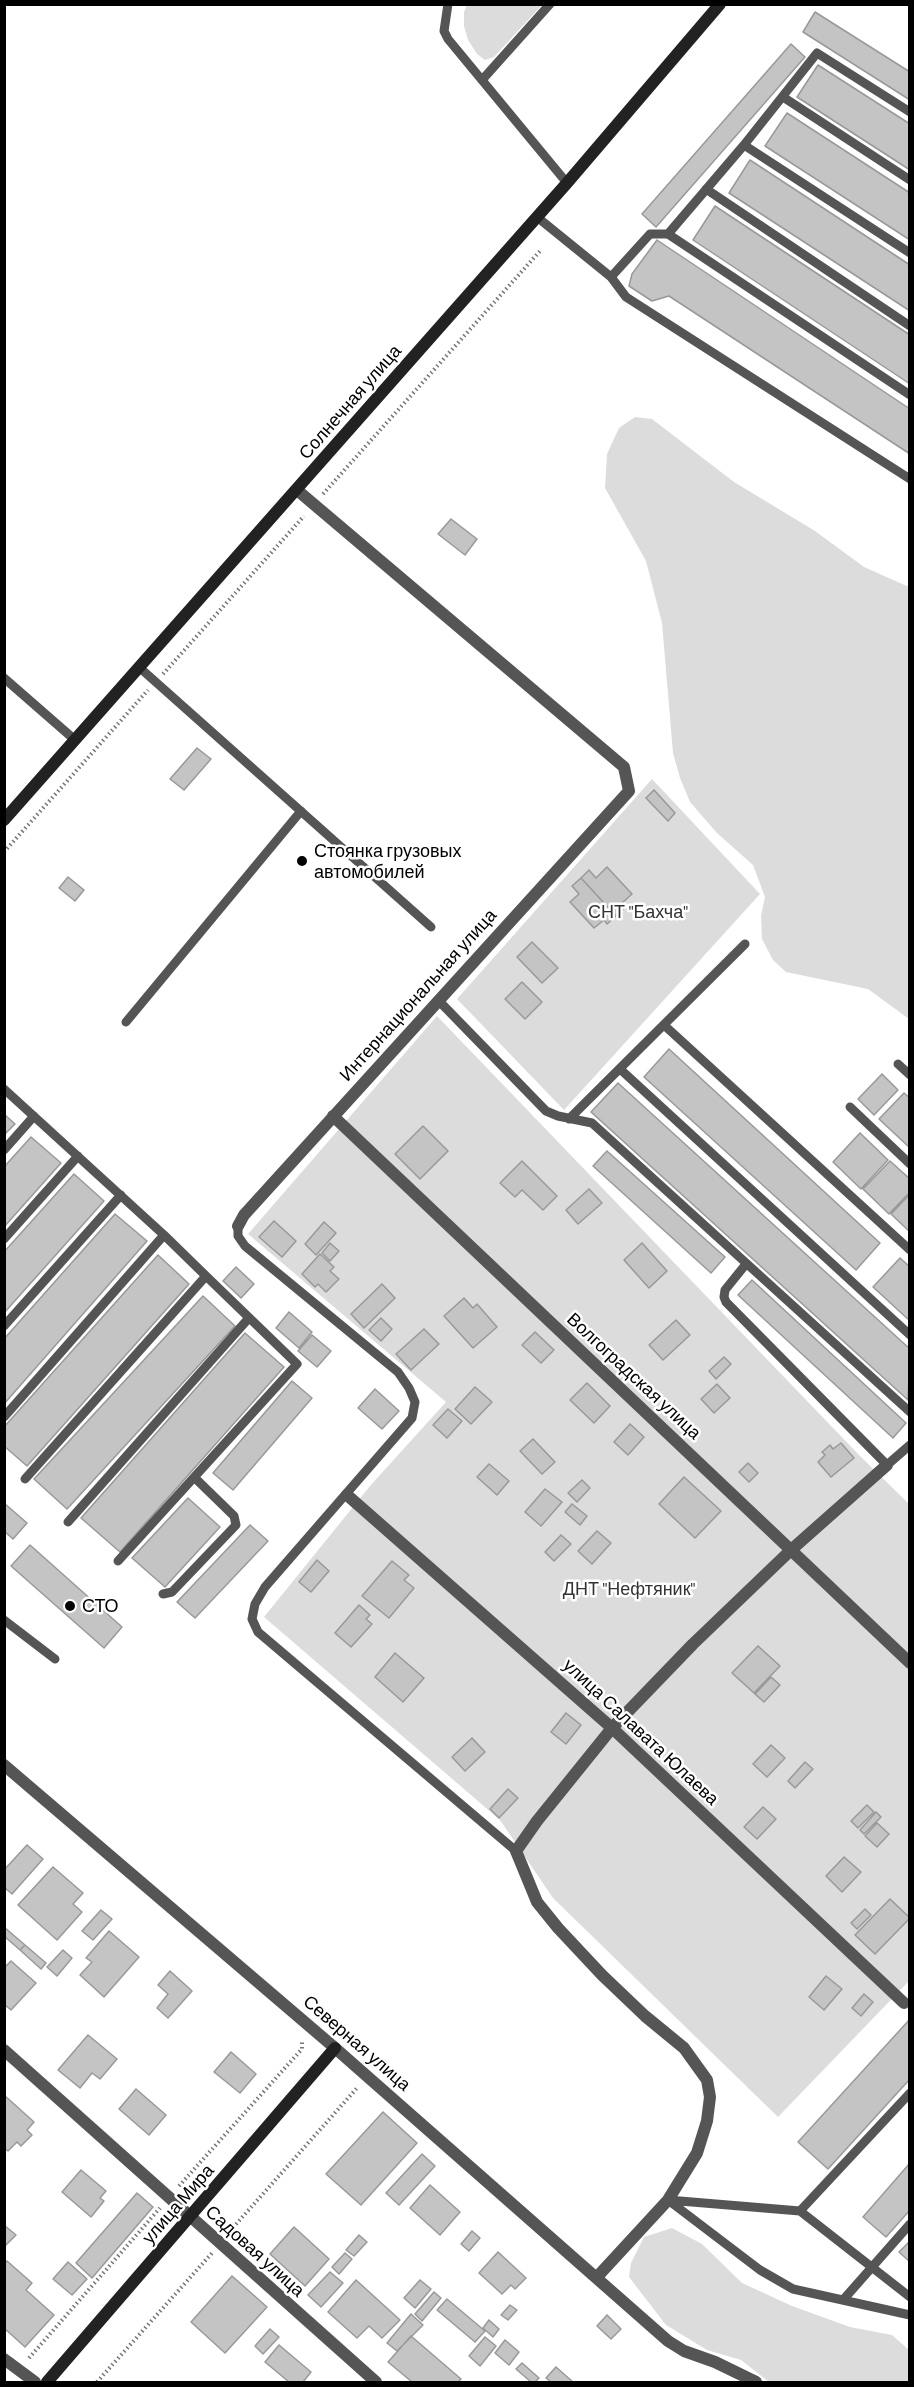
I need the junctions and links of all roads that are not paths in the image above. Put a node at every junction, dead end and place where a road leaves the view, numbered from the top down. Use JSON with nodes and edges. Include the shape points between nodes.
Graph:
{"nodes":[{"id":1,"x":448,"y":4,"type":"edge"},
{"id":2,"x":550,"y":4,"type":"edge"},
{"id":3,"x":720,"y":4,"type":"edge"},
{"id":4,"x":482,"y":80,"type":"junction"},
{"id":5,"x":783,"y":97,"type":"junction"},
{"id":6,"x":909,"y":112,"type":"edge"},
{"id":7,"x":744,"y":145,"type":"junction"},
{"id":8,"x":909,"y":180,"type":"edge"},
{"id":9,"x":567,"y":183,"type":"junction"},
{"id":10,"x":706,"y":189,"type":"junction"},
{"id":11,"x":537,"y":217,"type":"junction"},
{"id":12,"x":668,"y":234,"type":"junction"},
{"id":13,"x":909,"y":253,"type":"edge"},
{"id":14,"x":611,"y":277,"type":"junction"},
{"id":15,"x":909,"y":326,"type":"edge"},
{"id":16,"x":909,"y":395,"type":"edge"},
{"id":17,"x":909,"y":479,"type":"edge"},
{"id":18,"x":297,"y":490,"type":"junction"},
{"id":19,"x":140,"y":668,"type":"junction"},
{"id":20,"x":4,"y":678,"type":"edge"},
{"id":21,"x":75,"y":740,"type":"junction"},
{"id":22,"x":301,"y":811,"type":"junction"},
{"id":23,"x":4,"y":820,"type":"edge"},
{"id":24,"x":431,"y":927,"type":"dead end"},
{"id":25,"x":745,"y":944,"type":"dead end"},
{"id":26,"x":438,"y":1000,"type":"junction"},
{"id":27,"x":126,"y":1022,"type":"dead end"},
{"id":28,"x":664,"y":1025,"type":"junction"},
{"id":29,"x":898,"y":1064,"type":"dead end"},
{"id":30,"x":620,"y":1069,"type":"junction"},
{"id":31,"x":909,"y":1075,"type":"edge"},
{"id":32,"x":4,"y":1089,"type":"edge"},
{"id":33,"x":850,"y":1107,"type":"dead end"},
{"id":34,"x":34,"y":1116,"type":"junction"},
{"id":35,"x":333,"y":1116,"type":"junction"},
{"id":36,"x":569,"y":1119,"type":"junction"},
{"id":37,"x":4,"y":1150,"type":"edge"},
{"id":38,"x":78,"y":1156,"type":"junction"},
{"id":39,"x":909,"y":1164,"type":"edge"},
{"id":40,"x":121,"y":1195,"type":"junction"},
{"id":41,"x":238,"y":1226,"type":"joint"},
{"id":42,"x":164,"y":1235,"type":"junction"},
{"id":43,"x":4,"y":1239,"type":"edge"},
{"id":44,"x":909,"y":1250,"type":"edge"},
{"id":45,"x":746,"y":1264,"type":"junction"},
{"id":46,"x":206,"y":1276,"type":"junction"},
{"id":47,"x":248,"y":1319,"type":"junction"},
{"id":48,"x":4,"y":1326,"type":"edge"},
{"id":49,"x":909,"y":1335,"type":"edge"},
{"id":50,"x":909,"y":1412,"type":"edge"},
{"id":51,"x":4,"y":1417,"type":"edge"},
{"id":52,"x":909,"y":1445,"type":"edge"},
{"id":53,"x":887,"y":1465,"type":"junction"},
{"id":54,"x":195,"y":1478,"type":"junction"},
{"id":55,"x":25,"y":1479,"type":"dead end"},
{"id":56,"x":347,"y":1495,"type":"junction"},
{"id":57,"x":68,"y":1522,"type":"dead end"},
{"id":58,"x":791,"y":1550,"type":"junction"},
{"id":59,"x":118,"y":1561,"type":"dead end"},
{"id":60,"x":163,"y":1594,"type":"dead end"},
{"id":61,"x":4,"y":1620,"type":"edge"},
{"id":62,"x":55,"y":1659,"type":"dead end"},
{"id":63,"x":909,"y":1663,"type":"edge"},
{"id":64,"x":612,"y":1728,"type":"junction"},
{"id":65,"x":4,"y":1765,"type":"edge"},
{"id":66,"x":516,"y":1851,"type":"junction"},
{"id":67,"x":904,"y":2003,"type":"dead end"},
{"id":68,"x":335,"y":2048,"type":"junction"},
{"id":69,"x":4,"y":2050,"type":"edge"},
{"id":70,"x":909,"y":2093,"type":"edge"},
{"id":71,"x":668,"y":2200,"type":"junction"},
{"id":72,"x":800,"y":2211,"type":"junction"},
{"id":73,"x":190,"y":2217,"type":"junction"},
{"id":74,"x":909,"y":2224,"type":"edge"},
{"id":75,"x":871,"y":2268,"type":"junction"},
{"id":76,"x":597,"y":2277,"type":"junction"},
{"id":77,"x":909,"y":2297,"type":"edge"},
{"id":78,"x":843,"y":2300,"type":"junction"},
{"id":79,"x":908,"y":2312,"type":"edge"},
{"id":80,"x":4,"y":2359,"type":"edge"},
{"id":81,"x":35,"y":2382,"type":"edge"},
{"id":82,"x":47,"y":2382,"type":"edge"},
{"id":83,"x":376,"y":2382,"type":"edge"},
{"id":84,"x":756,"y":2382,"type":"edge"}],
"edges":[{"from":1,"to":4,"type":"lane","via":[[444,30],[448,39]]},
{"from":2,"to":4,"type":"lane"},
{"from":3,"to":9,"type":"street","name":"Солнечная улица"},
{"from":4,"to":9,"type":"lane"},
{"from":5,"to":6,"type":"lane","via":[[817,53]]},
{"from":5,"to":7,"type":"lane"},
{"from":5,"to":8,"type":"lane"},
{"from":7,"to":10,"type":"lane"},
{"from":7,"to":13,"type":"lane"},
{"from":9,"to":11,"type":"street","name":"Солнечная улица"},
{"from":10,"to":12,"type":"lane"},
{"from":10,"to":15,"type":"lane"},
{"from":11,"to":14,"type":"lane"},
{"from":11,"to":18,"type":"street","name":"Солнечная улица"},
{"from":12,"to":14,"type":"lane","via":[[650,234]]},
{"from":12,"to":16,"type":"lane"},
{"from":14,"to":17,"type":"lane","via":[[626,297]]},
{"from":18,"to":19,"type":"street","name":"Солнечная улица"},
{"from":18,"to":26,"type":"street","name":"Интернациональная улица","via":[[624,767],[629,791]]},
{"from":19,"to":21,"type":"street","name":"Солнечная улица"},
{"from":19,"to":22,"type":"lane"},
{"from":20,"to":21,"type":"lane"},
{"from":21,"to":23,"type":"street","name":"Солнечная улица"},
{"from":22,"to":24,"type":"lane"},
{"from":22,"to":27,"type":"lane"},
{"from":25,"to":28,"type":"lane"},
{"from":26,"to":35,"type":"street","name":"Интернациональная улица"},
{"from":26,"to":36,"type":"lane","via":[[546,1111]]},
{"from":28,"to":30,"type":"lane"},
{"from":28,"to":44,"type":"lane"},
{"from":29,"to":31,"type":"lane"},
{"from":30,"to":36,"type":"lane"},
{"from":30,"to":49,"type":"lane"},
{"from":32,"to":34,"type":"lane"},
{"from":33,"to":39,"type":"lane"},
{"from":34,"to":37,"type":"lane"},
{"from":34,"to":38,"type":"lane"},
{"from":35,"to":41,"type":"street","name":"Интернациональная улица"},
{"from":35,"to":58,"type":"street","name":"Волгоградская улица"},
{"from":36,"to":45,"type":"lane","via":[[592,1123]]},
{"from":38,"to":40,"type":"lane"},
{"from":38,"to":43,"type":"lane"},
{"from":40,"to":42,"type":"lane"},
{"from":40,"to":48,"type":"lane"},
{"from":41,"to":56,"type":"lane","via":[[238,1236],[245,1246],[398,1372],[415,1402],[412,1418]]},
{"from":42,"to":46,"type":"lane"},
{"from":42,"to":51,"type":"lane"},
{"from":45,"to":50,"type":"lane"},
{"from":45,"to":53,"type":"lane","via":[[725,1290],[726,1302]]},
{"from":46,"to":47,"type":"lane"},
{"from":46,"to":55,"type":"lane"},
{"from":47,"to":54,"type":"lane","via":[[297,1364]]},
{"from":47,"to":57,"type":"lane"},
{"from":52,"to":53,"type":"lane"},
{"from":53,"to":58,"type":"street"},
{"from":54,"to":59,"type":"lane"},
{"from":54,"to":60,"type":"lane","via":[[234,1516],[236,1525],[172,1592]]},
{"from":56,"to":64,"type":"street","name":"улица Салавата Юлаева"},
{"from":56,"to":66,"type":"lane","via":[[265,1587],[255,1604],[255,1626]]},
{"from":58,"to":63,"type":"street","name":"Волгоградская улица"},
{"from":58,"to":64,"type":"street"},
{"from":61,"to":62,"type":"lane"},
{"from":64,"to":66,"type":"street"},
{"from":64,"to":67,"type":"street","name":"улица Салавата Юлаева"},
{"from":65,"to":68,"type":"street","name":"Северная улица"},
{"from":66,"to":71,"type":"street","via":[[537,1902],[558,1928],[645,2016],[684,2048],[707,2080],[710,2097],[698,2153]]},
{"from":68,"to":73,"type":"street","name":"улица Мира"},
{"from":68,"to":76,"type":"street","name":"Северная улица"},
{"from":69,"to":73,"type":"street","name":"Садовая улица"},
{"from":70,"to":72,"type":"lane"},
{"from":71,"to":72,"type":"lane"},
{"from":71,"to":76,"type":"street"},
{"from":71,"to":78,"type":"lane","via":[[760,2270],[794,2289]]},
{"from":72,"to":75,"type":"lane"},
{"from":73,"to":82,"type":"street","name":"улица Мира"},
{"from":73,"to":83,"type":"street","name":"Садовая улица"},
{"from":74,"to":75,"type":"lane"},
{"from":75,"to":77,"type":"lane"},
{"from":75,"to":78,"type":"lane"},
{"from":76,"to":84,"type":"street","name":"Северная улица","via":[[668,2341]]},
{"from":78,"to":79,"type":"lane"},
{"from":80,"to":81,"type":"street"}]}
